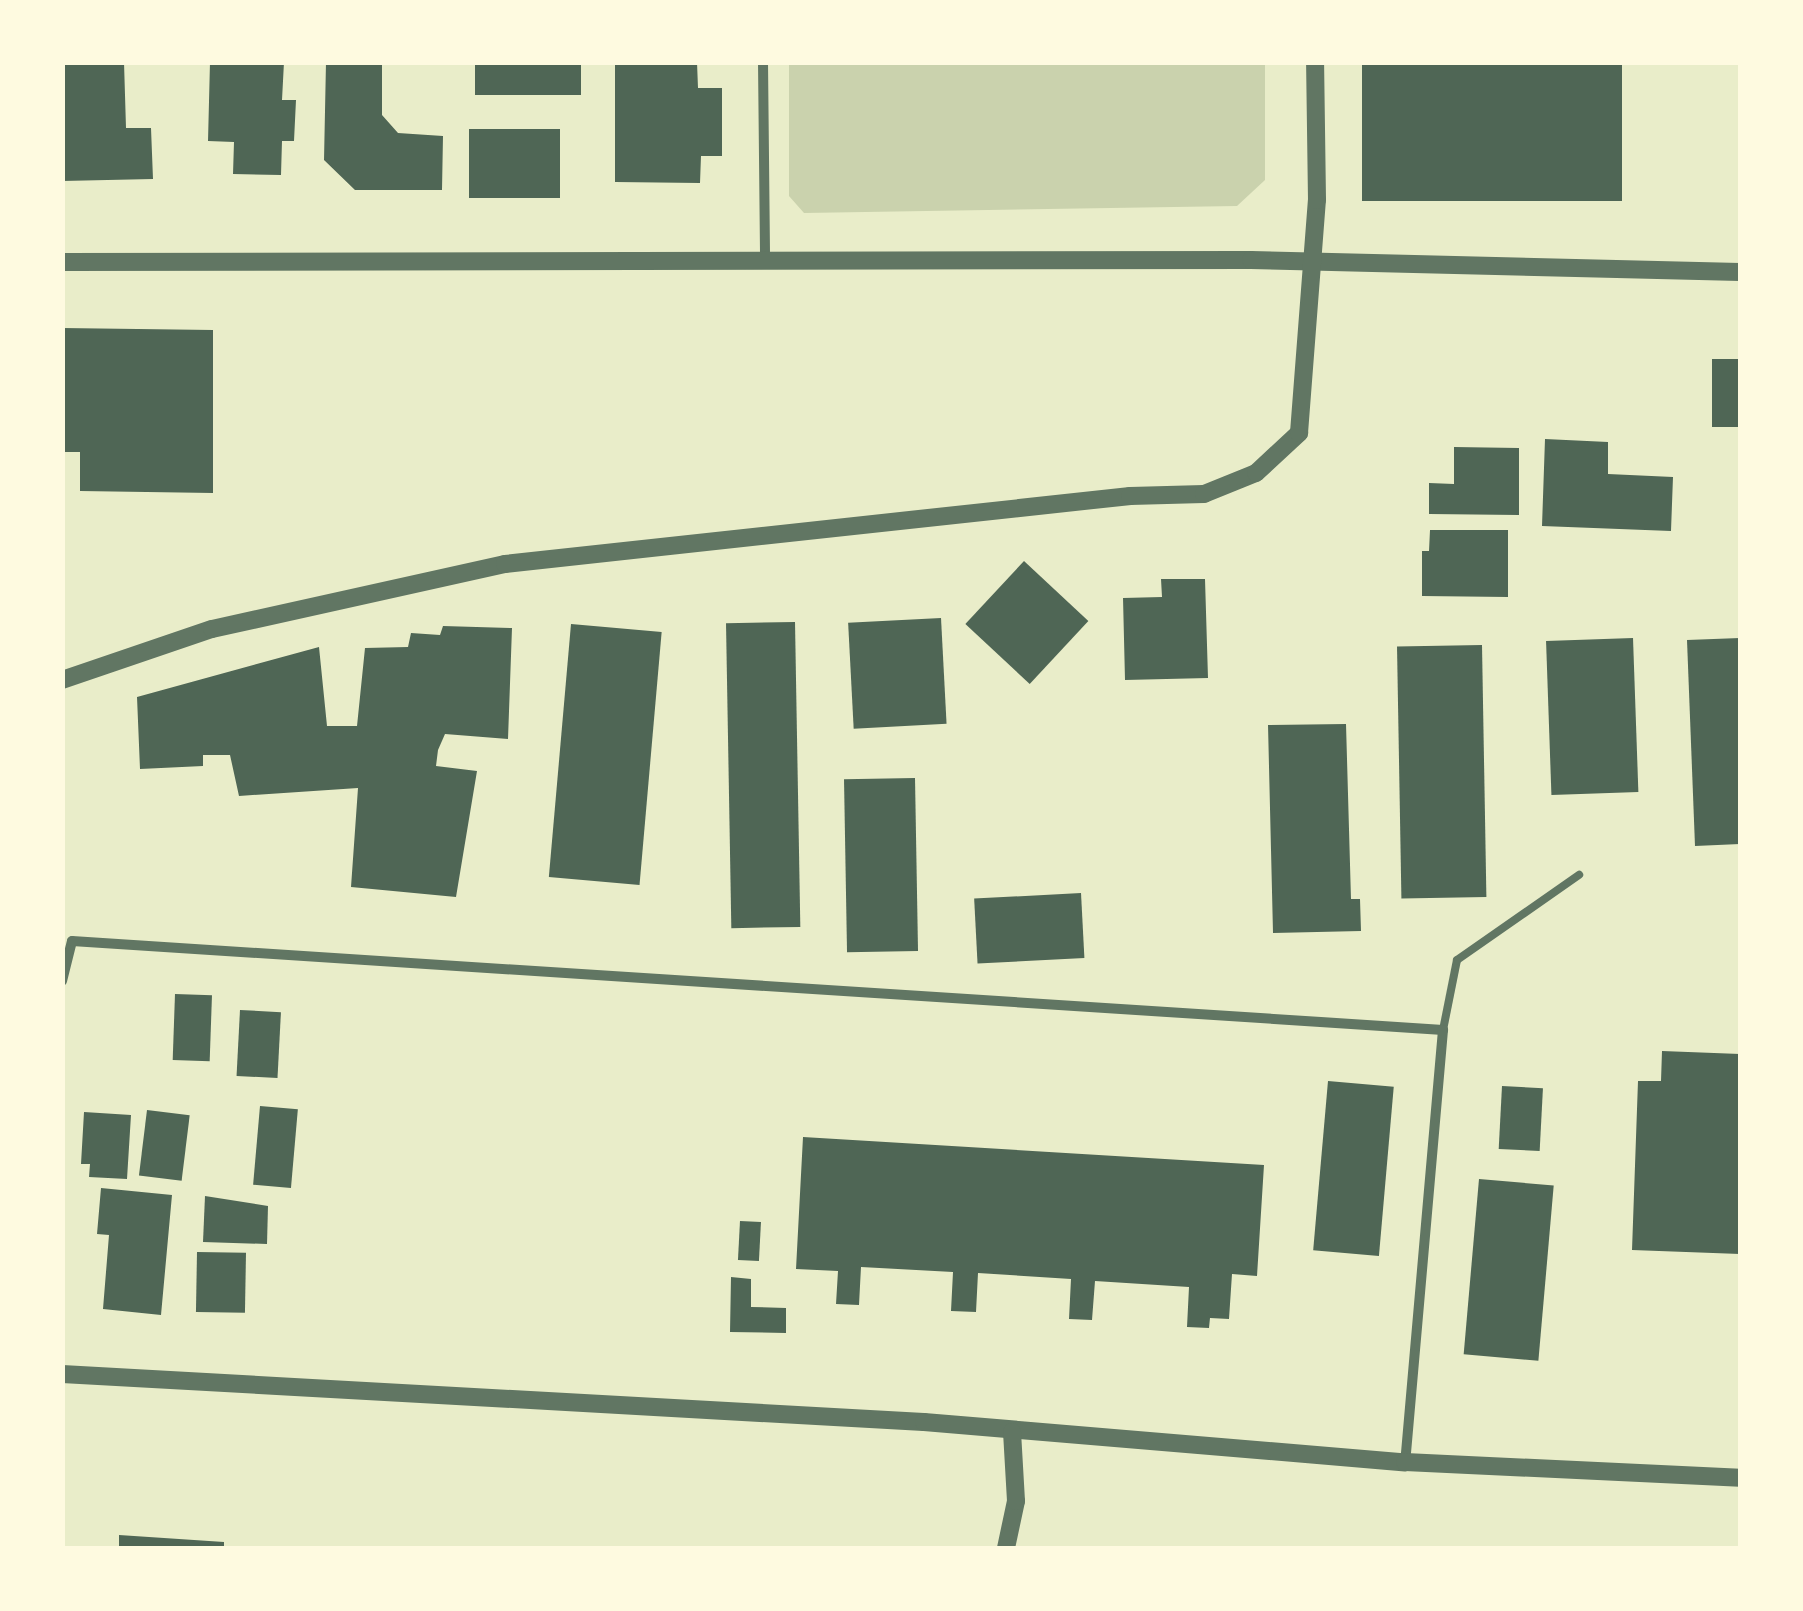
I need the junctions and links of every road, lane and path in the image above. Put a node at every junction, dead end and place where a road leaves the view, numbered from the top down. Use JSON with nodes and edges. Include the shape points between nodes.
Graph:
{"nodes":[{"id":1,"x":763,"y":62,"type":"edge"},
{"id":2,"x":1315,"y":62,"type":"edge"},
{"id":3,"x":1314,"y":261,"type":"junction"},
{"id":4,"x":62,"y":262,"type":"edge"},
{"id":5,"x":765,"y":265,"type":"junction"},
{"id":6,"x":1740,"y":272,"type":"edge"},
{"id":7,"x":62,"y":680,"type":"edge"},
{"id":8,"x":1579,"y":875,"type":"dead end"},
{"id":9,"x":62,"y":981,"type":"edge"},
{"id":10,"x":1443,"y":1030,"type":"junction"},
{"id":11,"x":62,"y":1374,"type":"edge"},
{"id":12,"x":1012,"y":1432,"type":"junction"},
{"id":13,"x":1405,"y":1462,"type":"junction"},
{"id":14,"x":1740,"y":1478,"type":"edge"},
{"id":15,"x":1006,"y":1548,"type":"edge"}],
"edges":[{"from":1,"to":5,"type":"street"},
{"from":2,"to":3,"type":"street"},
{"from":3,"to":5,"type":"street"},
{"from":3,"to":6,"type":"street"},
{"from":3,"to":7,"type":"street","via":[[1299,432],[1256,473],[1204,494],[1130,496],[505,564],[212,629]]},
{"from":4,"to":5,"type":"street"},
{"from":8,"to":10,"type":"lane","via":[[1457,960]]},
{"from":9,"to":10,"type":"street","via":[[72,940]]},
{"from":10,"to":13,"type":"street"},
{"from":11,"to":12,"type":"street"},
{"from":12,"to":13,"type":"street"},
{"from":12,"to":15,"type":"street","via":[[1016,1501]]},
{"from":13,"to":14,"type":"street"}]}
